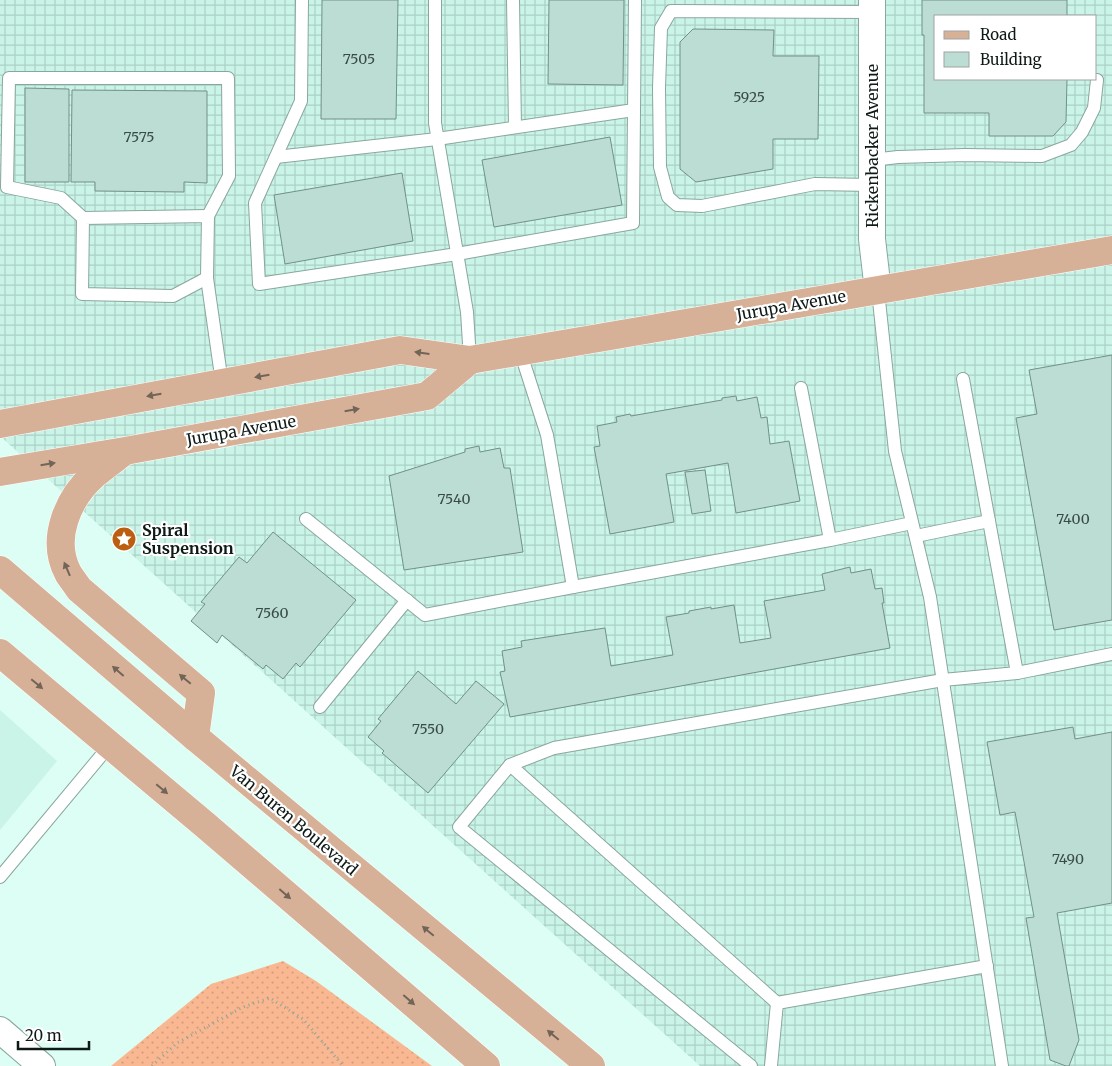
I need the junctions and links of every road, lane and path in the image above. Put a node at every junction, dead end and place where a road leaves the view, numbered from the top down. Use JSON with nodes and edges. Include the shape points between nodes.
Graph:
{"nodes":[{"id":1,"x":302,"y":0,"type":"edge"},
{"id":2,"x":435,"y":0,"type":"edge"},
{"id":3,"x":513,"y":0,"type":"edge"},
{"id":4,"x":635,"y":0,"type":"edge"},
{"id":5,"x":872,"y":6,"type":"edge"},
{"id":6,"x":1097,"y":80,"type":"dead end"},
{"id":7,"x":634,"y":110,"type":"junction"},
{"id":8,"x":515,"y":127,"type":"junction"},
{"id":9,"x":438,"y":139,"type":"junction"},
{"id":10,"x":276,"y":157,"type":"junction"},
{"id":11,"x":872,"y":173,"type":"junction"},
{"id":12,"x":208,"y":216,"type":"junction"},
{"id":13,"x":83,"y":218,"type":"junction"},
{"id":14,"x":1112,"y":250,"type":"edge"},
{"id":15,"x":457,"y":254,"type":"junction"},
{"id":16,"x":207,"y":278,"type":"junction"},
{"id":17,"x":878,"y":291,"type":"junction"},
{"id":18,"x":520,"y":351,"type":"junction"},
{"id":19,"x":470,"y":360,"type":"junction"},
{"id":20,"x":963,"y":379,"type":"dead end"},
{"id":21,"x":222,"y":383,"type":"junction"},
{"id":22,"x":801,"y":388,"type":"dead end"},
{"id":23,"x":0,"y":424,"type":"edge"},
{"id":24,"x":125,"y":451,"type":"junction"},
{"id":25,"x":0,"y":472,"type":"edge"},
{"id":26,"x":306,"y":519,"type":"dead end"},
{"id":27,"x":989,"y":521,"type":"junction"},
{"id":28,"x":912,"y":523,"type":"junction"},
{"id":29,"x":916,"y":536,"type":"junction"},
{"id":30,"x":830,"y":540,"type":"junction"},
{"id":31,"x":0,"y":570,"type":"edge"},
{"id":32,"x":573,"y":587,"type":"junction"},
{"id":33,"x":407,"y":600,"type":"junction"},
{"id":34,"x":0,"y":653,"type":"edge"},
{"id":35,"x":1112,"y":654,"type":"edge"},
{"id":36,"x":1017,"y":673,"type":"junction"},
{"id":37,"x":943,"y":680,"type":"junction"},
{"id":38,"x":320,"y":707,"type":"dead end"},
{"id":39,"x":194,"y":737,"type":"junction"},
{"id":40,"x":110,"y":744,"type":"junction"},
{"id":41,"x":510,"y":765,"type":"junction"},
{"id":42,"x":0,"y":877,"type":"edge"},
{"id":43,"x":987,"y":966,"type":"junction"},
{"id":44,"x":777,"y":1002,"type":"junction"},
{"id":45,"x":0,"y":1030,"type":"edge"},
{"id":46,"x":42,"y":1066,"type":"edge"},
{"id":47,"x":152,"y":1066,"type":"edge"},
{"id":48,"x":343,"y":1066,"type":"edge"},
{"id":49,"x":486,"y":1066,"type":"edge"},
{"id":50,"x":591,"y":1066,"type":"edge"},
{"id":51,"x":751,"y":1066,"type":"edge"},
{"id":52,"x":771,"y":1066,"type":"edge"},
{"id":53,"x":1002,"y":1066,"type":"edge"}],
"edges":[{"from":1,"to":10,"type":"lane","via":[[300,101]]},
{"from":2,"to":9,"type":"lane","via":[[435,123]]},
{"from":3,"to":8,"type":"lane"},
{"from":4,"to":7,"type":"lane"},
{"from":5,"to":11,"type":"street","name":"Rickenbacker Avenue"},
{"from":5,"to":11,"type":"lane","via":[[671,11],[661,28],[659,88],[660,167],[668,197],[677,205],[702,206]]},
{"from":6,"to":11,"type":"lane","via":[[1094,108],[1071,145],[1042,156],[898,157]]},
{"from":7,"to":8,"type":"lane"},
{"from":7,"to":15,"type":"lane","via":[[633,223]]},
{"from":8,"to":9,"type":"lane"},
{"from":9,"to":10,"type":"lane"},
{"from":9,"to":15,"type":"lane"},
{"from":10,"to":15,"type":"lane","via":[[255,203],[258,284]]},
{"from":11,"to":17,"type":"street","name":"Rickenbacker Avenue","via":[[872,239]]},
{"from":12,"to":13,"type":"lane"},
{"from":12,"to":13,"type":"lane","via":[[229,176],[228,78],[9,78],[7,187],[61,198]]},
{"from":12,"to":16,"type":"lane"},
{"from":13,"to":16,"type":"lane","via":[[82,294],[172,296]]},
{"from":14,"to":17,"type":"main road","name":"Jurupa Avenue"},
{"from":15,"to":19,"type":"lane","via":[[467,312]]},
{"from":16,"to":21,"type":"lane"},
{"from":17,"to":18,"type":"main road","name":"Jurupa Avenue"},
{"from":17,"to":28,"type":"lane","via":[[895,451]]},
{"from":18,"to":19,"type":"main road","name":"Jurupa Avenue"},
{"from":18,"to":32,"type":"lane","via":[[547,434]]},
{"from":19,"to":21,"type":"main road","name":"Jurupa Avenue","one_way":true,"via":[[400,350]]},
{"from":24,"to":19,"type":"main road","name":"Jurupa Avenue","one_way":true,"via":[[427,396]]},
{"from":20,"to":27,"type":"lane"},
{"from":21,"to":23,"type":"main road","name":"Jurupa Avenue","one_way":true},
{"from":22,"to":30,"type":"lane"},
{"from":25,"to":24,"type":"main road","name":"Jurupa Avenue","one_way":true},
{"from":39,"to":24,"type":"main road","one_way":true,"via":[[201,693],[79,588],[67,572],[62,553],[65,514],[76,494]]},
{"from":26,"to":33,"type":"lane"},
{"from":27,"to":29,"type":"lane"},
{"from":27,"to":36,"type":"lane"},
{"from":28,"to":29,"type":"lane"},
{"from":28,"to":30,"type":"lane"},
{"from":29,"to":37,"type":"lane","via":[[930,597]]},
{"from":30,"to":32,"type":"lane"},
{"from":39,"to":31,"type":"main road","name":"Van Buren Boulevard","one_way":true},
{"from":32,"to":33,"type":"lane","via":[[425,615]]},
{"from":33,"to":38,"type":"lane"},
{"from":34,"to":40,"type":"main road","one_way":true},
{"from":35,"to":36,"type":"lane"},
{"from":36,"to":37,"type":"lane"},
{"from":37,"to":41,"type":"lane","via":[[554,748]]},
{"from":37,"to":43,"type":"lane"},
{"from":50,"to":39,"type":"main road","name":"Van Buren Boulevard","one_way":true},
{"from":40,"to":42,"type":"lane"},
{"from":40,"to":49,"type":"main road","one_way":true},
{"from":41,"to":44,"type":"lane"},
{"from":41,"to":51,"type":"lane","via":[[459,827]]},
{"from":43,"to":44,"type":"lane"},
{"from":43,"to":53,"type":"lane"},
{"from":44,"to":52,"type":"lane"},
{"from":45,"to":46,"type":"street"},
{"from":47,"to":48,"type":"path","via":[[177,1043],[244,1007],[270,998],[303,1019]]}]}
